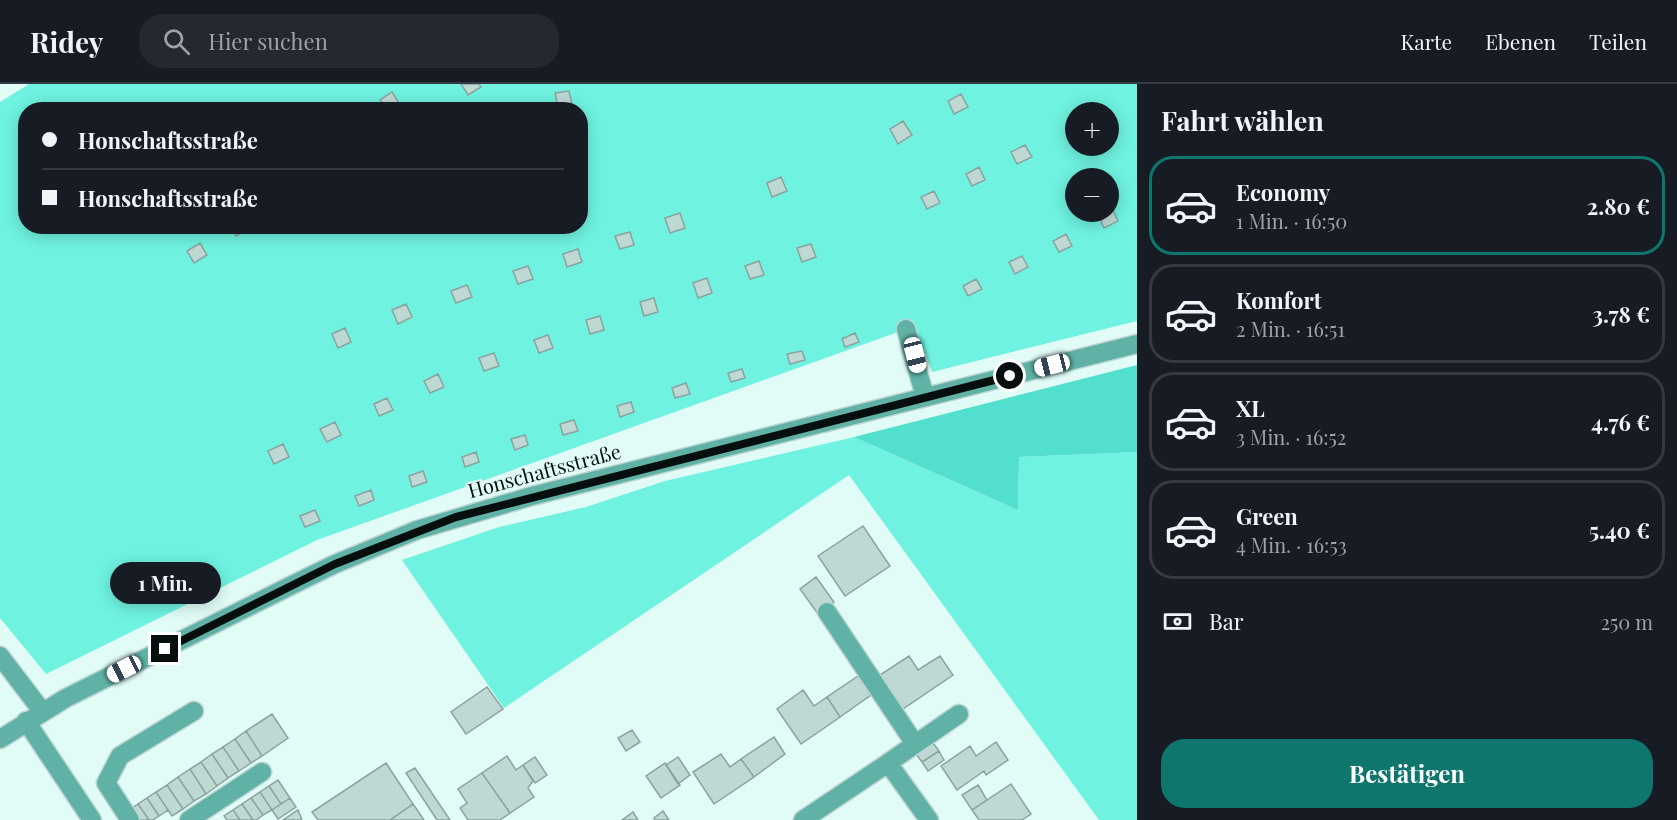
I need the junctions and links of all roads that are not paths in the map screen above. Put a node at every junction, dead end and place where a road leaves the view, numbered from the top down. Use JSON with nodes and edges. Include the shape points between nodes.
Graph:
{"nodes":[{"id":1,"x":906,"y":329,"type":"dead end"},
{"id":2,"x":1137,"y":344,"type":"edge"},
{"id":3,"x":925,"y":397,"type":"junction"},
{"id":4,"x":827,"y":612,"type":"dead end"},
{"id":5,"x":0,"y":656,"type":"edge"},
{"id":6,"x":42,"y":711,"type":"junction"},
{"id":7,"x":194,"y":711,"type":"dead end"},
{"id":8,"x":959,"y":714,"type":"dead end"},
{"id":9,"x":26,"y":721,"type":"junction"},
{"id":10,"x":0,"y":739,"type":"edge"},
{"id":11,"x":915,"y":744,"type":"junction"},
{"id":12,"x":888,"y":763,"type":"junction"},
{"id":13,"x":262,"y":772,"type":"dead end"},
{"id":14,"x":92,"y":820,"type":"edge"},
{"id":15,"x":130,"y":820,"type":"edge"},
{"id":16,"x":189,"y":820,"type":"edge"},
{"id":17,"x":802,"y":820,"type":"edge"},
{"id":18,"x":929,"y":820,"type":"edge"}],
"edges":[{"from":1,"to":3,"type":"street"},
{"from":2,"to":3,"type":"street","name":"Honschaftsstraße"},
{"from":3,"to":6,"type":"street","name":"Honschaftsstraße","via":[[531,496],[417,530],[335,564]]},
{"from":4,"to":11,"type":"street"},
{"from":5,"to":6,"type":"street"},
{"from":6,"to":9,"type":"street","name":"Honschaftsstraße"},
{"from":7,"to":15,"type":"street","via":[[120,756],[106,783]]},
{"from":8,"to":11,"type":"street"},
{"from":9,"to":10,"type":"street","name":"Honschaftsstraße"},
{"from":9,"to":14,"type":"street"},
{"from":11,"to":12,"type":"street"},
{"from":12,"to":17,"type":"street"},
{"from":12,"to":18,"type":"street"},
{"from":13,"to":16,"type":"street"}]}
